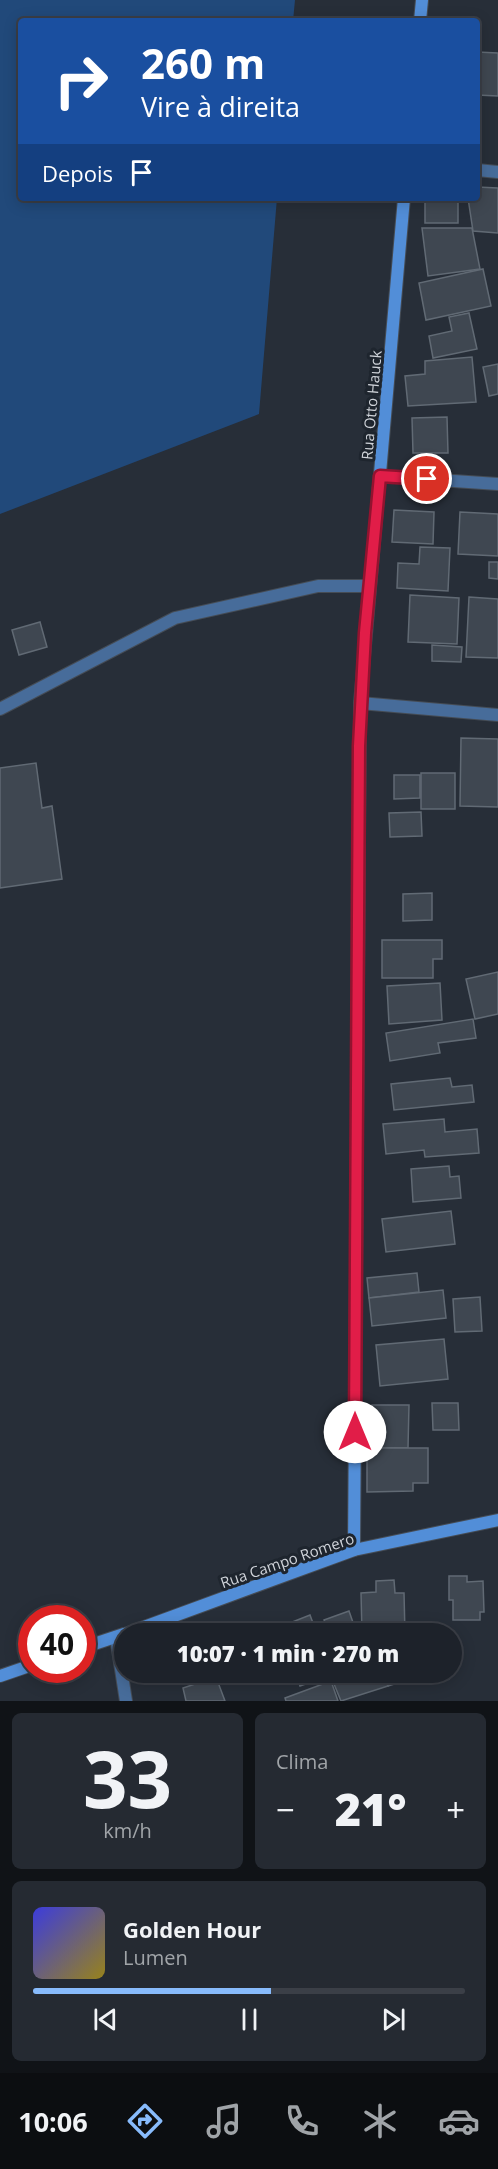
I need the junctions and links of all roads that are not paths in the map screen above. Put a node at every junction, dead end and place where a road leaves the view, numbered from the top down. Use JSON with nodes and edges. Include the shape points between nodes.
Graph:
{"nodes":[{"id":1,"x":422,"y":0,"type":"edge"},
{"id":2,"x":420,"y":18,"type":"edge"},
{"id":3,"x":480,"y":170,"type":"edge"},
{"id":4,"x":498,"y":172,"type":"edge"},
{"id":5,"x":404,"y":201,"type":"edge"},
{"id":6,"x":380,"y":476,"type":"junction"},
{"id":7,"x":498,"y":484,"type":"edge"},
{"id":8,"x":369,"y":586,"type":"junction"},
{"id":9,"x":360,"y":703,"type":"junction"},
{"id":10,"x":0,"y":709,"type":"edge"},
{"id":11,"x":498,"y":715,"type":"edge"},
{"id":12,"x":498,"y":1520,"type":"edge"},
{"id":13,"x":354,"y":1551,"type":"junction"},
{"id":14,"x":155,"y":1623,"type":"edge"},
{"id":15,"x":114,"y":1638,"type":"edge"},
{"id":16,"x":96,"y":1643,"type":"edge"},
{"id":17,"x":18,"y":1670,"type":"edge"},
{"id":18,"x":0,"y":1676,"type":"edge"},
{"id":19,"x":125,"y":1683,"type":"edge"},
{"id":20,"x":126,"y":1701,"type":"edge"}],
"edges":[{"from":1,"to":2,"type":"street"},
{"from":3,"to":4,"type":"street"},
{"from":5,"to":6,"type":"street","name":"Rua Otto Hauck"},
{"from":6,"to":7,"type":"street"},
{"from":6,"to":8,"type":"street","name":"Rua Otto Hauck"},
{"from":8,"to":9,"type":"street","name":"Rua Otto Hauck"},
{"from":8,"to":10,"type":"street","via":[[318,586],[175,618]]},
{"from":9,"to":11,"type":"street"},
{"from":9,"to":13,"type":"street","name":"Rua Otto Hauck"},
{"from":12,"to":13,"type":"street","name":"Rua Campo Romero"},
{"from":13,"to":14,"type":"street","name":"Rua Campo Romero"},
{"from":15,"to":16,"type":"street","name":"Rua Campo Romero"},
{"from":17,"to":18,"type":"street"},
{"from":19,"to":20,"type":"street"}]}
